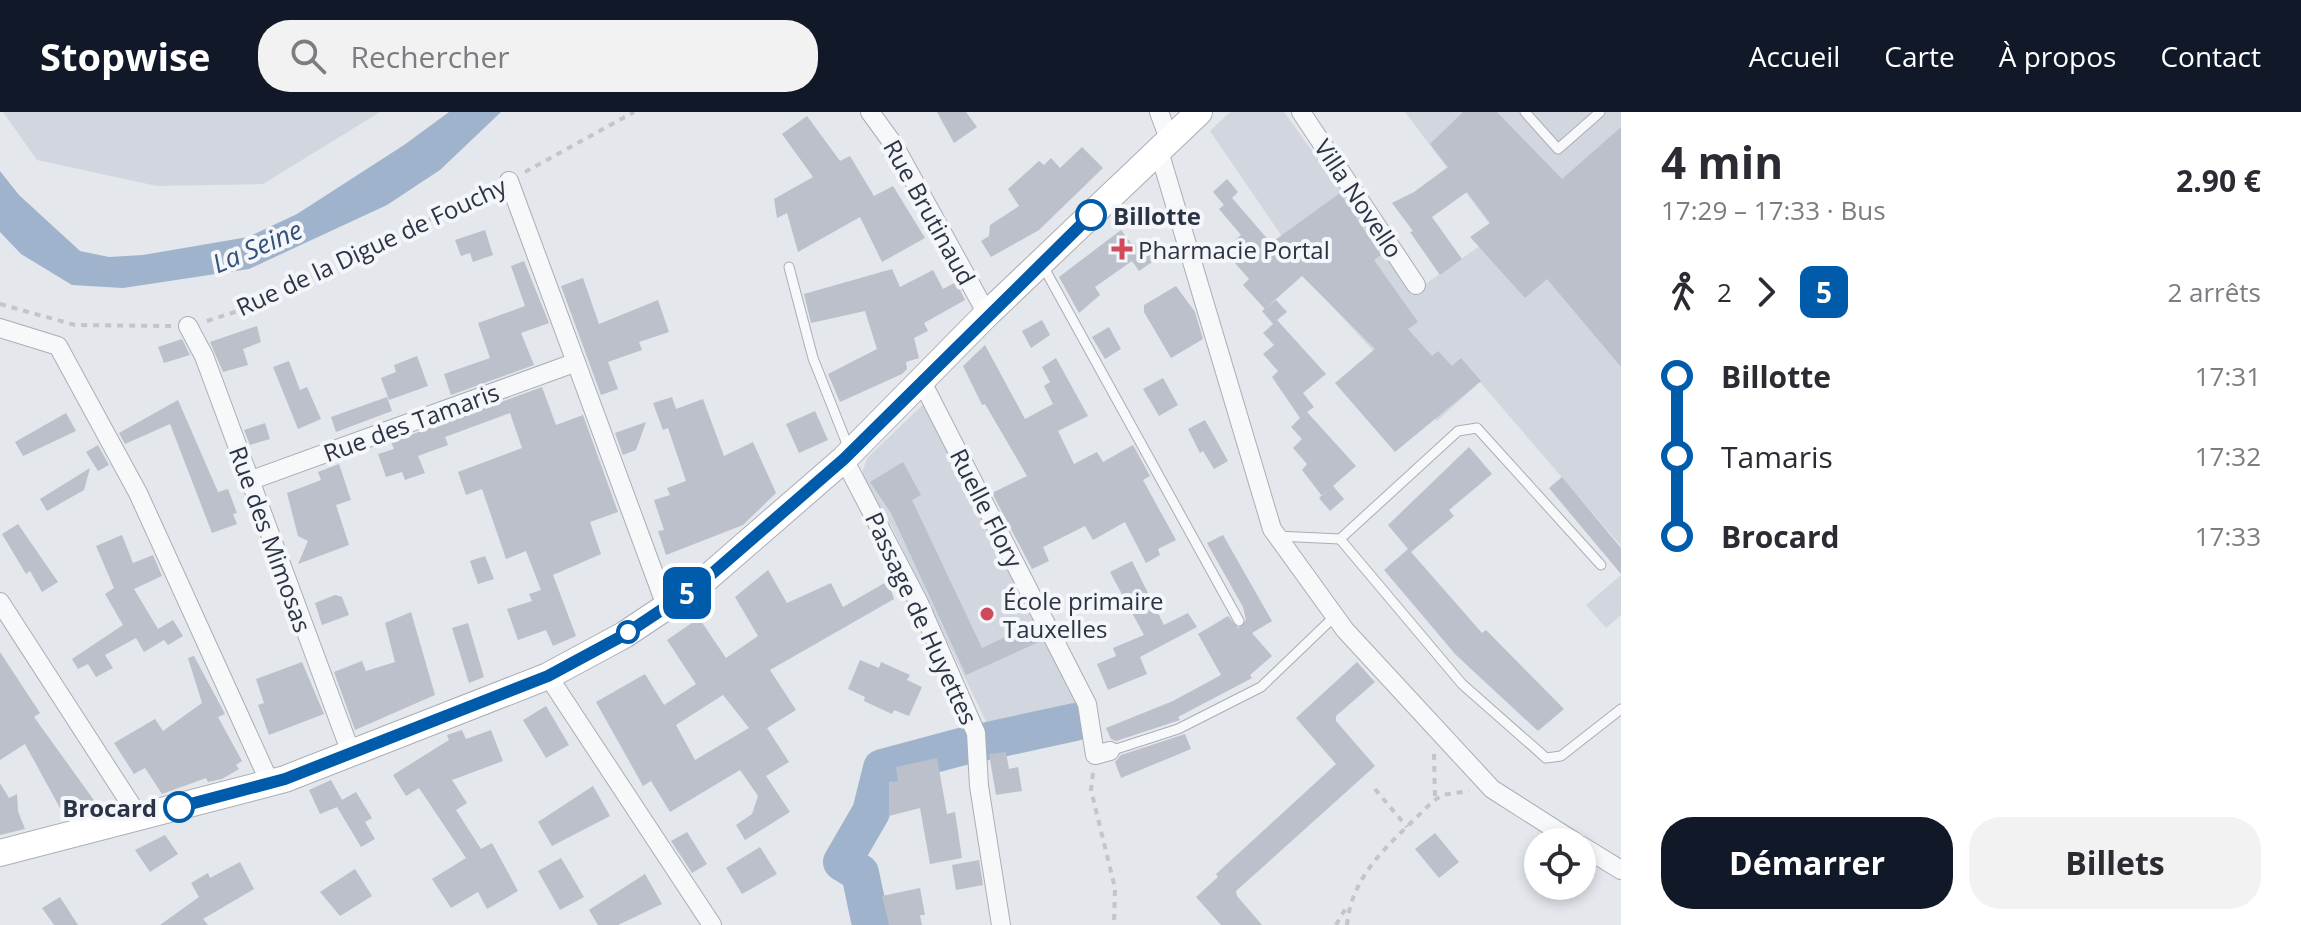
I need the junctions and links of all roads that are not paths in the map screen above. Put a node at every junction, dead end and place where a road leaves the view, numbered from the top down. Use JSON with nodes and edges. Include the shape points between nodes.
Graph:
{"nodes":[{"id":1,"x":870,"y":112,"type":"edge"},
{"id":2,"x":1159,"y":112,"type":"edge"},
{"id":3,"x":1199,"y":112,"type":"edge"},
{"id":4,"x":1301,"y":112,"type":"edge"},
{"id":5,"x":1525,"y":112,"type":"edge"},
{"id":6,"x":1600,"y":112,"type":"edge"},
{"id":7,"x":1164,"y":145,"type":"junction"},
{"id":8,"x":509,"y":181,"type":"road end"},
{"id":9,"x":1041,"y":263,"type":"junction"},
{"id":10,"x":789,"y":267,"type":"dead end"},
{"id":11,"x":1416,"y":285,"type":"dead end"},
{"id":12,"x":987,"y":314,"type":"junction"},
{"id":13,"x":188,"y":326,"type":"road end"},
{"id":14,"x":0,"y":328,"type":"edge"},
{"id":15,"x":574,"y":363,"type":"junction"},
{"id":16,"x":921,"y":380,"type":"junction"},
{"id":17,"x":847,"y":456,"type":"junction"},
{"id":18,"x":249,"y":481,"type":"junction"},
{"id":19,"x":1277,"y":536,"type":"junction"},
{"id":20,"x":1340,"y":539,"type":"junction"},
{"id":21,"x":1601,"y":565,"type":"dead end"},
{"id":22,"x":0,"y":602,"type":"edge"},
{"id":23,"x":666,"y":606,"type":"junction"},
{"id":24,"x":1335,"y":616,"type":"junction"},
{"id":25,"x":1239,"y":621,"type":"dead end"},
{"id":26,"x":548,"y":676,"type":"junction"},
{"id":27,"x":1621,"y":709,"type":"edge"},
{"id":28,"x":351,"y":753,"type":"junction"},
{"id":29,"x":1103,"y":753,"type":"joint"},
{"id":30,"x":270,"y":783,"type":"junction"},
{"id":31,"x":139,"y":817,"type":"junction"},
{"id":32,"x":1553,"y":828,"type":"edge"},
{"id":33,"x":0,"y":853,"type":"edge"},
{"id":34,"x":1596,"y":855,"type":"edge"},
{"id":35,"x":1621,"y":870,"type":"edge"},
{"id":36,"x":712,"y":925,"type":"edge"},
{"id":37,"x":1001,"y":925,"type":"edge"}],
"edges":[{"from":1,"to":12,"type":"street","name":"Rue Brutinaud","via":[[894,145]]},
{"from":2,"to":7,"type":"street"},
{"from":3,"to":7,"type":"street"},
{"from":4,"to":11,"type":"street","name":"Villa Novello"},
{"from":5,"to":6,"type":"lane","via":[[1558,149]]},
{"from":7,"to":9,"type":"street"},
{"from":7,"to":19,"type":"street"},
{"from":8,"to":15,"type":"street"},
{"from":9,"to":12,"type":"street"},
{"from":9,"to":25,"type":"lane"},
{"from":10,"to":17,"type":"lane"},
{"from":12,"to":16,"type":"street"},
{"from":13,"to":18,"type":"street","name":"Rue des Mimosas"},
{"from":14,"to":30,"type":"street","via":[[58,346],[138,493]]},
{"from":15,"to":18,"type":"street","name":"Rue des Tamaris"},
{"from":15,"to":23,"type":"street"},
{"from":16,"to":17,"type":"street"},
{"from":16,"to":29,"type":"street","name":"Ruelle Flory","via":[[1087,704]]},
{"from":17,"to":23,"type":"street","via":[[699,585]]},
{"from":17,"to":37,"type":"street","name":"Passage de Huyettes","via":[[919,603],[977,742]]},
{"from":18,"to":28,"type":"street","name":"Rue des Mimosas"},
{"from":19,"to":20,"type":"lane"},
{"from":19,"to":24,"type":"street"},
{"from":20,"to":21,"type":"lane","via":[[1458,431],[1477,428]]},
{"from":20,"to":27,"type":"lane","via":[[1462,684],[1546,758],[1561,756]]},
{"from":22,"to":31,"type":"street"},
{"from":23,"to":26,"type":"street"},
{"from":24,"to":29,"type":"lane","via":[[1261,687],[1178,729]]},
{"from":24,"to":32,"type":"street","via":[[1492,789]]},
{"from":26,"to":28,"type":"street"},
{"from":26,"to":36,"type":"street"},
{"from":28,"to":30,"type":"street"},
{"from":30,"to":31,"type":"street"},
{"from":31,"to":33,"type":"street"},
{"from":34,"to":35,"type":"street"}]}
